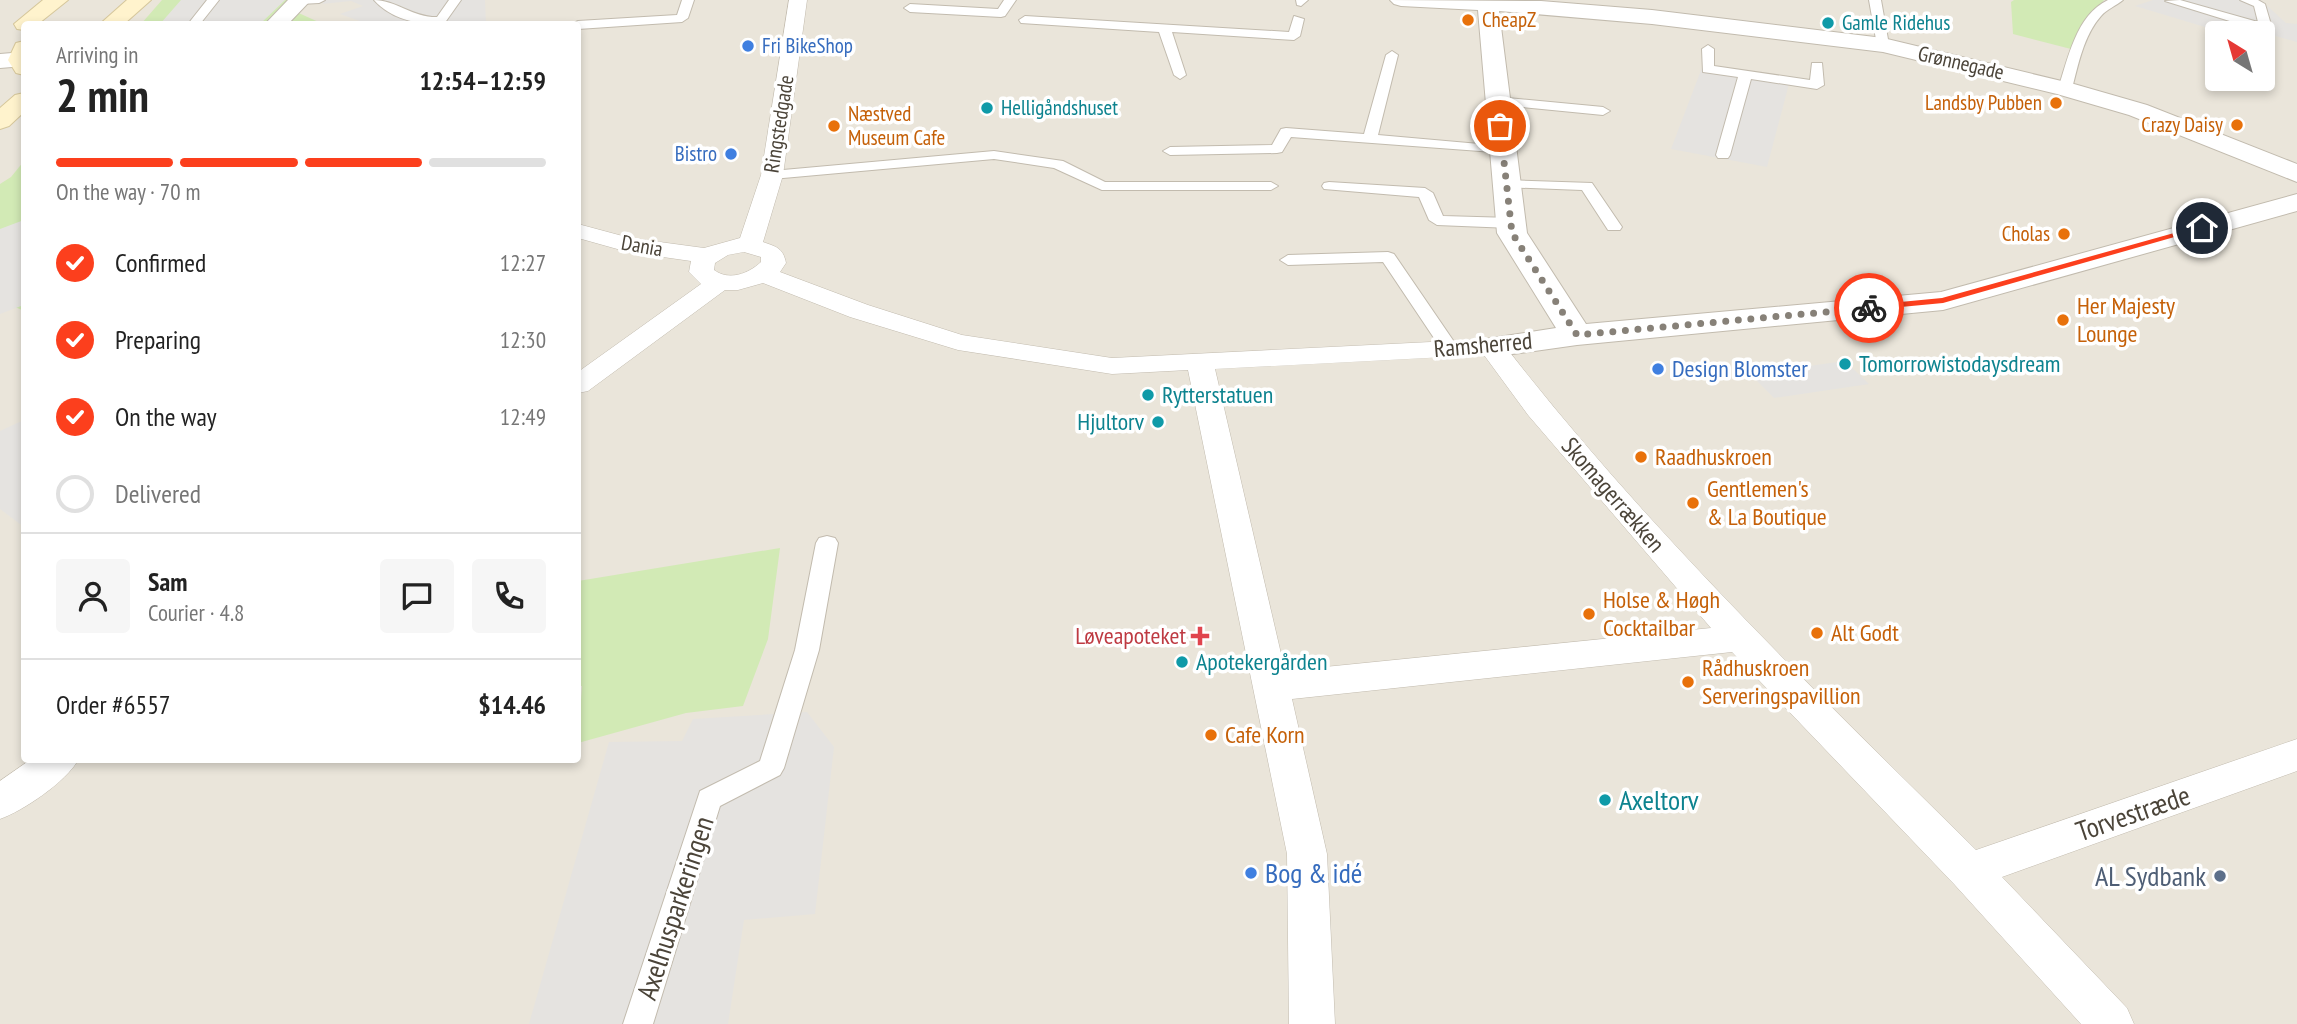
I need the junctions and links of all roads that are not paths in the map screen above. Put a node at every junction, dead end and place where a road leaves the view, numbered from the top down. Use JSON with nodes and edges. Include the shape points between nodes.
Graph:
{"nodes":[{"id":1,"x":57,"y":0,"type":"edge"},
{"id":2,"x":78,"y":0,"type":"edge"},
{"id":3,"x":140,"y":0,"type":"edge"},
{"id":4,"x":214,"y":0,"type":"edge"},
{"id":5,"x":300,"y":0,"type":"edge"},
{"id":6,"x":318,"y":0,"type":"edge"},
{"id":7,"x":380,"y":0,"type":"edge"},
{"id":8,"x":455,"y":0,"type":"edge"},
{"id":9,"x":688,"y":0,"type":"edge"},
{"id":10,"x":798,"y":0,"type":"edge"},
{"id":11,"x":1010,"y":0,"type":"edge"},
{"id":12,"x":1401,"y":0,"type":"edge"},
{"id":13,"x":1875,"y":0,"type":"edge"},
{"id":14,"x":2117,"y":0,"type":"edge"},
{"id":15,"x":2246,"y":0,"type":"edge"},
{"id":16,"x":2171,"y":1,"type":"edge"},
{"id":17,"x":1541,"y":4,"type":"edge"},
{"id":18,"x":1488,"y":5,"type":"junction"},
{"id":19,"x":910,"y":8,"type":"dead end"},
{"id":20,"x":1298,"y":19,"type":"dead end"},
{"id":21,"x":1025,"y":20,"type":"dead end"},
{"id":22,"x":30,"y":21,"type":"edge"},
{"id":23,"x":55,"y":21,"type":"edge"},
{"id":24,"x":115,"y":21,"type":"edge"},
{"id":25,"x":196,"y":21,"type":"edge"},
{"id":26,"x":279,"y":21,"type":"edge"},
{"id":27,"x":423,"y":21,"type":"edge"},
{"id":28,"x":443,"y":21,"type":"edge"},
{"id":29,"x":581,"y":25,"type":"edge"},
{"id":30,"x":21,"y":28,"type":"edge"},
{"id":31,"x":1164,"y":28,"type":"junction"},
{"id":32,"x":0,"y":43,"type":"edge"},
{"id":33,"x":1882,"y":45,"type":"junction"},
{"id":34,"x":1708,"y":49,"type":"dead end"},
{"id":35,"x":1392,"y":55,"type":"dead end"},
{"id":36,"x":20,"y":63,"type":"edge"},
{"id":37,"x":1817,"y":66,"type":"dead end"},
{"id":38,"x":1181,"y":75,"type":"dead end"},
{"id":39,"x":1745,"y":76,"type":"junction"},
{"id":40,"x":0,"y":82,"type":"edge"},
{"id":41,"x":2065,"y":89,"type":"junction"},
{"id":42,"x":1497,"y":102,"type":"junction"},
{"id":43,"x":21,"y":103,"type":"edge"},
{"id":44,"x":1603,"y":111,"type":"dead end"},
{"id":45,"x":0,"y":121,"type":"edge"},
{"id":46,"x":1370,"y":139,"type":"junction"},
{"id":47,"x":1502,"y":150,"type":"junction"},
{"id":48,"x":1170,"y":151,"type":"dead end"},
{"id":49,"x":1723,"y":155,"type":"dead end"},
{"id":50,"x":2297,"y":174,"type":"edge"},
{"id":51,"x":772,"y":175,"type":"junction"},
{"id":52,"x":1506,"y":184,"type":"junction"},
{"id":53,"x":1329,"y":186,"type":"dead end"},
{"id":54,"x":1271,"y":187,"type":"dead end"},
{"id":55,"x":2297,"y":202,"type":"edge"},
{"id":56,"x":1511,"y":223,"type":"junction"},
{"id":57,"x":1614,"y":227,"type":"dead end"},
{"id":58,"x":581,"y":232,"type":"edge"},
{"id":59,"x":750,"y":245,"type":"junction"},
{"id":60,"x":708,"y":256,"type":"junction"},
{"id":61,"x":1288,"y":260,"type":"dead end"},
{"id":62,"x":763,"y":274,"type":"junction"},
{"id":63,"x":720,"y":282,"type":"junction"},
{"id":64,"x":1577,"y":335,"type":"junction"},
{"id":65,"x":1491,"y":346,"type":"junction"},
{"id":66,"x":1450,"y":349,"type":"junction"},
{"id":67,"x":1200,"y":362,"type":"junction"},
{"id":68,"x":581,"y":383,"type":"edge"},
{"id":69,"x":827,"y":543,"type":"dead end"},
{"id":70,"x":1740,"y":639,"type":"junction"},
{"id":71,"x":1270,"y":687,"type":"junction"},
{"id":72,"x":2297,"y":755,"type":"edge"},
{"id":73,"x":55,"y":763,"type":"edge"},
{"id":74,"x":0,"y":802,"type":"edge"},
{"id":75,"x":1969,"y":871,"type":"junction"},
{"id":76,"x":638,"y":1024,"type":"edge"},
{"id":77,"x":1312,"y":1024,"type":"edge"},
{"id":78,"x":2111,"y":1024,"type":"edge"}],
"edges":[{"from":1,"to":22,"type":"main road"},
{"from":2,"to":23,"type":"main road"},
{"from":3,"to":24,"type":"main road"},
{"from":4,"to":25,"type":"lane"},
{"from":5,"to":6,"type":"lane"},
{"from":5,"to":26,"type":"street"},
{"from":7,"to":27,"type":"lane"},
{"from":8,"to":28,"type":"lane"},
{"from":9,"to":29,"type":"lane","via":[[682,18]]},
{"from":10,"to":51,"type":"street","name":"Ringstedgade"},
{"from":11,"to":19,"type":"lane","via":[[1001,13]]},
{"from":12,"to":18,"type":"street","name":"Grønnegade"},
{"from":13,"to":33,"type":"lane"},
{"from":14,"to":41,"type":"lane","via":[[2108,3],[2082,34]]},
{"from":15,"to":16,"type":"lane","via":[[2259,4],[2266,28]]},
{"from":17,"to":18,"type":"street","name":"Grønnegade"},
{"from":17,"to":33,"type":"street","name":"Grønnegade","via":[[1710,29]]},
{"from":18,"to":42,"type":"street"},
{"from":20,"to":31,"type":"lane","via":[[1294,36]]},
{"from":21,"to":31,"type":"lane"},
{"from":30,"to":32,"type":"main road"},
{"from":31,"to":38,"type":"lane"},
{"from":33,"to":41,"type":"street","name":"Grønnegade"},
{"from":34,"to":39,"type":"lane","via":[[1708,69]]},
{"from":35,"to":46,"type":"lane"},
{"from":36,"to":40,"type":"street"},
{"from":37,"to":39,"type":"lane","via":[[1817,85]]},
{"from":39,"to":49,"type":"lane"},
{"from":41,"to":50,"type":"street","name":"Grønnegade","via":[[2138,110]]},
{"from":42,"to":44,"type":"lane"},
{"from":42,"to":47,"type":"street"},
{"from":43,"to":45,"type":"main road"},
{"from":46,"to":47,"type":"lane"},
{"from":46,"to":48,"type":"lane","via":[[1286,132],[1277,149]]},
{"from":47,"to":52,"type":"street"},
{"from":51,"to":54,"type":"lane","via":[[994,155],[1058,164],[1102,186]]},
{"from":51,"to":59,"type":"street","name":"Ringstedgade"},
{"from":52,"to":56,"type":"street"},
{"from":52,"to":57,"type":"lane","via":[[1587,186]]},
{"from":53,"to":56,"type":"lane","via":[[1425,194],[1437,220]]},
{"from":55,"to":64,"type":"street","name":"Ramsherred","via":[[1943,300]]},
{"from":56,"to":64,"type":"street","via":[[1512,233]]},
{"from":58,"to":60,"type":"street","name":"Dania","via":[[628,245]]},
{"from":59,"to":60,"type":"street","via":[[732,246]]},
{"from":59,"to":62,"type":"street","via":[[772,253],[774,263]]},
{"from":60,"to":63,"type":"street","via":[[701,272]]},
{"from":61,"to":66,"type":"lane","via":[[1388,257]]},
{"from":62,"to":63,"type":"street","via":[[747,281]]},
{"from":62,"to":67,"type":"street","via":[[958,342],[1112,366]]},
{"from":63,"to":68,"type":"street"},
{"from":64,"to":65,"type":"street","name":"Ramsherred"},
{"from":65,"to":66,"type":"street","name":"Ramsherred"},
{"from":65,"to":70,"type":"street","name":"Skomagerrækken","via":[[1538,409]]},
{"from":66,"to":67,"type":"street","name":"Ramsherred"},
{"from":67,"to":71,"type":"street"},
{"from":69,"to":76,"type":"lane","name":"Axelhusparkeringen","via":[[807,650],[771,768],[709,799]]},
{"from":70,"to":71,"type":"street"},
{"from":70,"to":75,"type":"street"},
{"from":71,"to":77,"type":"street","via":[[1307,854]]},
{"from":72,"to":75,"type":"street","name":"Torvestræde"},
{"from":73,"to":74,"type":"street"},
{"from":75,"to":78,"type":"street"}]}
